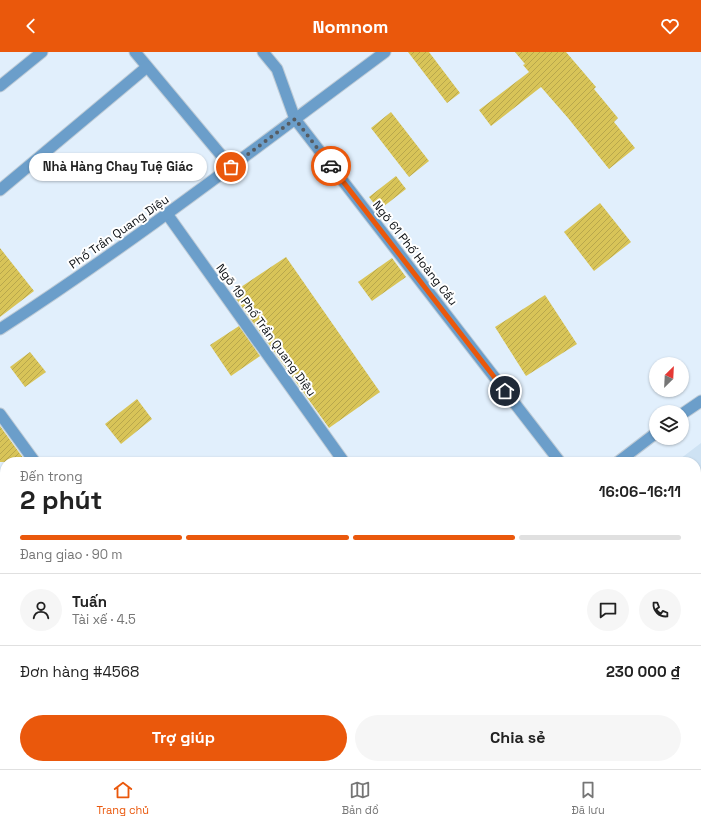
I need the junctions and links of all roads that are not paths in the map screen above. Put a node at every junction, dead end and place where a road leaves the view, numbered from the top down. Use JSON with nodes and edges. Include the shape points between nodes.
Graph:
{"nodes":[{"id":1,"x":42,"y":52,"type":"edge"},
{"id":2,"x":136,"y":52,"type":"edge"},
{"id":3,"x":263,"y":52,"type":"edge"},
{"id":4,"x":385,"y":52,"type":"edge"},
{"id":5,"x":147,"y":67,"type":"junction"},
{"id":6,"x":0,"y":86,"type":"edge"},
{"id":7,"x":295,"y":119,"type":"junction"},
{"id":8,"x":231,"y":167,"type":"junction"},
{"id":9,"x":0,"y":190,"type":"edge"},
{"id":10,"x":167,"y":214,"type":"junction"},
{"id":11,"x":0,"y":329,"type":"edge"},
{"id":12,"x":701,"y":401,"type":"edge"},
{"id":13,"x":689,"y":409,"type":"edge"},
{"id":14,"x":0,"y":414,"type":"edge"},
{"id":15,"x":649,"y":438,"type":"edge"},
{"id":16,"x":31,"y":457,"type":"edge"},
{"id":17,"x":340,"y":457,"type":"edge"},
{"id":18,"x":556,"y":457,"type":"edge"},
{"id":19,"x":625,"y":457,"type":"edge"}],
"edges":[{"from":1,"to":6,"type":"street"},
{"from":2,"to":5,"type":"street"},
{"from":3,"to":7,"type":"street","name":"Ngõ 61 Phố Hoàng Cầu","via":[[277,68]]},
{"from":4,"to":7,"type":"street","name":"Phố Trần Quang Diệu"},
{"from":5,"to":8,"type":"street"},
{"from":5,"to":9,"type":"street"},
{"from":7,"to":8,"type":"street","name":"Phố Trần Quang Diệu"},
{"from":7,"to":18,"type":"street","name":"Ngõ 61 Phố Hoàng Cầu"},
{"from":8,"to":10,"type":"street","name":"Phố Trần Quang Diệu"},
{"from":10,"to":11,"type":"street","name":"Phố Trần Quang Diệu"},
{"from":10,"to":17,"type":"street","name":"Ngõ 19 Phố Trần Quang Diệu"},
{"from":12,"to":13,"type":"street"},
{"from":14,"to":16,"type":"street"},
{"from":15,"to":19,"type":"street"}]}
